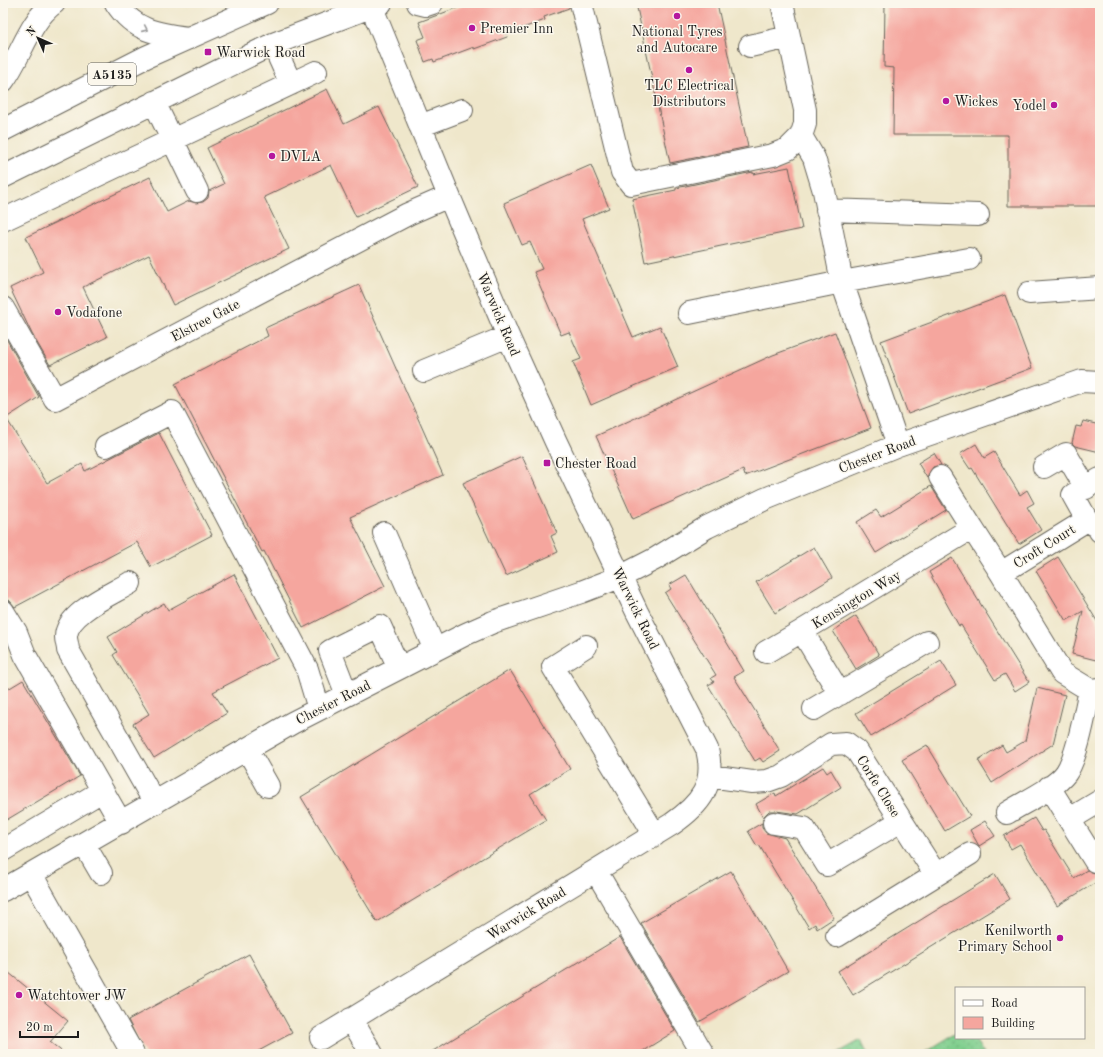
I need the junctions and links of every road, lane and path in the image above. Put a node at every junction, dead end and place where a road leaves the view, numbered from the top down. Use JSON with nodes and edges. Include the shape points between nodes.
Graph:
{"nodes":[{"id":1,"x":54,"y":3,"type":"edge"},
{"id":2,"x":116,"y":3,"type":"edge"},
{"id":3,"x":268,"y":3,"type":"edge"},
{"id":4,"x":418,"y":3,"type":"edge"},
{"id":5,"x":432,"y":3,"type":"edge"},
{"id":6,"x":581,"y":3,"type":"edge"},
{"id":7,"x":782,"y":3,"type":"edge"},
{"id":8,"x":374,"y":4,"type":"edge"},
{"id":9,"x":789,"y":37,"type":"junction"},
{"id":10,"x":188,"y":38,"type":"junction"},
{"id":11,"x":273,"y":44,"type":"junction"},
{"id":12,"x":750,"y":46,"type":"dead end"},
{"id":13,"x":316,"y":72,"type":"dead end"},
{"id":14,"x":3,"y":81,"type":"edge"},
{"id":15,"x":291,"y":84,"type":"junction"},
{"id":16,"x":154,"y":102,"type":"junction"},
{"id":17,"x":462,"y":110,"type":"dead end"},
{"id":18,"x":420,"y":126,"type":"junction"},
{"id":19,"x":3,"y":130,"type":"edge"},
{"id":20,"x":801,"y":136,"type":"junction"},
{"id":21,"x":172,"y":140,"type":"junction"},
{"id":22,"x":3,"y":177,"type":"edge"},
{"id":23,"x":197,"y":191,"type":"dead end"},
{"id":24,"x":449,"y":196,"type":"junction"},
{"id":25,"x":827,"y":210,"type":"junction"},
{"id":26,"x":978,"y":215,"type":"dead end"},
{"id":27,"x":3,"y":220,"type":"edge"},
{"id":28,"x":969,"y":259,"type":"dead end"},
{"id":29,"x":842,"y":282,"type":"junction"},
{"id":30,"x":1100,"y":288,"type":"edge"},
{"id":31,"x":1029,"y":293,"type":"dead end"},
{"id":32,"x":3,"y":308,"type":"edge"},
{"id":33,"x":689,"y":314,"type":"dead end"},
{"id":34,"x":508,"y":336,"type":"junction"},
{"id":35,"x":424,"y":371,"type":"dead end"},
{"id":36,"x":1100,"y":382,"type":"edge"},
{"id":37,"x":898,"y":445,"type":"junction"},
{"id":38,"x":106,"y":446,"type":"dead end"},
{"id":39,"x":1044,"y":467,"type":"dead end"},
{"id":40,"x":940,"y":477,"type":"dead end"},
{"id":41,"x":1093,"y":483,"type":"edge"},
{"id":42,"x":1094,"y":525,"type":"edge"},
{"id":43,"x":972,"y":528,"type":"junction"},
{"id":44,"x":384,"y":533,"type":"dead end"},
{"id":45,"x":1001,"y":573,"type":"junction"},
{"id":46,"x":620,"y":576,"type":"junction"},
{"id":47,"x":130,"y":583,"type":"dead end"},
{"id":48,"x":3,"y":611,"type":"edge"},
{"id":49,"x":802,"y":631,"type":"junction"},
{"id":50,"x":927,"y":642,"type":"dead end"},
{"id":51,"x":586,"y":646,"type":"dead end"},
{"id":52,"x":435,"y":650,"type":"junction"},
{"id":53,"x":766,"y":652,"type":"dead end"},
{"id":54,"x":399,"y":668,"type":"junction"},
{"id":55,"x":1095,"y":689,"type":"edge"},
{"id":56,"x":840,"y":694,"type":"junction"},
{"id":57,"x":347,"y":695,"type":"junction"},
{"id":58,"x":319,"y":709,"type":"junction"},
{"id":59,"x":814,"y":709,"type":"dead end"},
{"id":60,"x":247,"y":749,"type":"junction"},
{"id":61,"x":710,"y":776,"type":"junction"},
{"id":62,"x":268,"y":786,"type":"dead end"},
{"id":63,"x":1049,"y":787,"type":"junction"},
{"id":64,"x":102,"y":791,"type":"junction"},
{"id":65,"x":1100,"y":801,"type":"edge"},
{"id":66,"x":155,"y":803,"type":"junction"},
{"id":67,"x":1007,"y":813,"type":"dead end"},
{"id":68,"x":1070,"y":819,"type":"junction"},
{"id":69,"x":901,"y":821,"type":"junction"},
{"id":70,"x":121,"y":823,"type":"junction"},
{"id":71,"x":774,"y":823,"type":"dead end"},
{"id":72,"x":655,"y":835,"type":"junction"},
{"id":73,"x":84,"y":844,"type":"junction"},
{"id":74,"x":3,"y":850,"type":"edge"},
{"id":75,"x":970,"y":854,"type":"dead end"},
{"id":76,"x":1095,"y":861,"type":"dead end"},
{"id":77,"x":596,"y":871,"type":"junction"},
{"id":78,"x":101,"y":873,"type":"dead end"},
{"id":79,"x":31,"y":874,"type":"junction"},
{"id":80,"x":936,"y":875,"type":"junction"},
{"id":81,"x":3,"y":890,"type":"edge"},
{"id":82,"x":837,"y":936,"type":"dead end"},
{"id":83,"x":351,"y":1019,"type":"junction"},
{"id":84,"x":321,"y":1038,"type":"dead end"},
{"id":85,"x":133,"y":1054,"type":"edge"},
{"id":86,"x":372,"y":1054,"type":"edge"},
{"id":87,"x":703,"y":1054,"type":"edge"}],
"edges":[{"from":1,"to":14,"type":"street","via":[[33,26],[21,53]]},
{"from":2,"to":10,"type":"street","one_way":true,"via":[[130,20],[143,29]]},
{"from":3,"to":10,"type":"street","number":"A5135"},
{"from":4,"to":5,"type":"street"},
{"from":6,"to":20,"type":"street","via":[[622,172],[631,184],[773,155],[788,149]]},
{"from":7,"to":9,"type":"street"},
{"from":8,"to":11,"type":"street"},
{"from":8,"to":18,"type":"street","name":"Warwick Road"},
{"from":9,"to":12,"type":"street"},
{"from":9,"to":20,"type":"street","via":[[805,110],[805,124]]},
{"from":10,"to":19,"type":"street","number":"A5135"},
{"from":11,"to":15,"type":"street"},
{"from":11,"to":16,"type":"street"},
{"from":13,"to":15,"type":"street"},
{"from":15,"to":21,"type":"street"},
{"from":16,"to":21,"type":"street"},
{"from":16,"to":22,"type":"street"},
{"from":17,"to":18,"type":"street"},
{"from":18,"to":24,"type":"street","name":"Warwick Road"},
{"from":20,"to":25,"type":"street","via":[[814,158]]},
{"from":21,"to":23,"type":"street"},
{"from":21,"to":27,"type":"street"},
{"from":24,"to":32,"type":"street","name":"Elstree Gate","via":[[408,214],[54,399]]},
{"from":24,"to":34,"type":"street","name":"Warwick Road"},
{"from":25,"to":26,"type":"street"},
{"from":25,"to":29,"type":"street"},
{"from":28,"to":29,"type":"street"},
{"from":29,"to":33,"type":"street"},
{"from":29,"to":37,"type":"street"},
{"from":30,"to":31,"type":"street"},
{"from":34,"to":35,"type":"street"},
{"from":34,"to":46,"type":"street","name":"Warwick Road"},
{"from":36,"to":37,"type":"street","name":"Chester Road","via":[[1082,381]]},
{"from":37,"to":46,"type":"street","name":"Chester Road","via":[[765,498],[707,527],[656,559]]},
{"from":38,"to":58,"type":"street","via":[[172,412],[307,669]]},
{"from":39,"to":41,"type":"street","name":"Croft Court","via":[[1066,454]]},
{"from":40,"to":43,"type":"street"},
{"from":41,"to":42,"type":"street","name":"Croft Court","via":[[1073,495]]},
{"from":42,"to":45,"type":"street","name":"Croft Court"},
{"from":43,"to":45,"type":"street"},
{"from":43,"to":49,"type":"street","name":"Kensington Way"},
{"from":44,"to":52,"type":"street"},
{"from":45,"to":55,"type":"street","via":[[1062,673]]},
{"from":46,"to":52,"type":"street","name":"Chester Road","via":[[494,622]]},
{"from":46,"to":61,"type":"street","name":"Warwick Road","via":[[707,749]]},
{"from":47,"to":66,"type":"street","via":[[77,614],[68,627],[66,637],[68,650]]},
{"from":48,"to":64,"type":"street"},
{"from":49,"to":53,"type":"street"},
{"from":49,"to":56,"type":"street","name":"Kensington Way"},
{"from":50,"to":56,"type":"street"},
{"from":51,"to":72,"type":"street","via":[[553,667]]},
{"from":52,"to":54,"type":"street","name":"Chester Road"},
{"from":54,"to":57,"type":"street","name":"Chester Road"},
{"from":54,"to":57,"type":"street","via":[[380,626],[337,647],[330,651]]},
{"from":55,"to":63,"type":"street","via":[[1066,773]]},
{"from":56,"to":59,"type":"street"},
{"from":57,"to":58,"type":"street","name":"Chester Road"},
{"from":58,"to":60,"type":"street","name":"Chester Road"},
{"from":60,"to":62,"type":"street"},
{"from":60,"to":66,"type":"street","name":"Chester Road"},
{"from":61,"to":69,"type":"street","name":"Corfe Close","via":[[752,782],[767,781],[781,776],[831,744],[846,743],[857,751]]},
{"from":61,"to":72,"type":"street","name":"Warwick Road","via":[[701,799],[688,813]]},
{"from":63,"to":67,"type":"street"},
{"from":63,"to":68,"type":"street"},
{"from":64,"to":70,"type":"street"},
{"from":64,"to":74,"type":"street"},
{"from":65,"to":68,"type":"street"},
{"from":66,"to":70,"type":"street","name":"Chester Road"},
{"from":68,"to":76,"type":"street"},
{"from":69,"to":71,"type":"street","via":[[826,865],[804,828]]},
{"from":69,"to":80,"type":"street","name":"Corfe Close"},
{"from":70,"to":73,"type":"street","name":"Chester Road"},
{"from":72,"to":77,"type":"street","name":"Warwick Road"},
{"from":73,"to":78,"type":"street"},
{"from":73,"to":79,"type":"street","name":"Chester Road"},
{"from":75,"to":80,"type":"street"},
{"from":77,"to":83,"type":"street","name":"Warwick Road"},
{"from":77,"to":87,"type":"street"},
{"from":79,"to":81,"type":"street","name":"Chester Road"},
{"from":79,"to":85,"type":"street"},
{"from":80,"to":82,"type":"street"},
{"from":83,"to":84,"type":"street","name":"Warwick Road"},
{"from":83,"to":86,"type":"street"}]}
